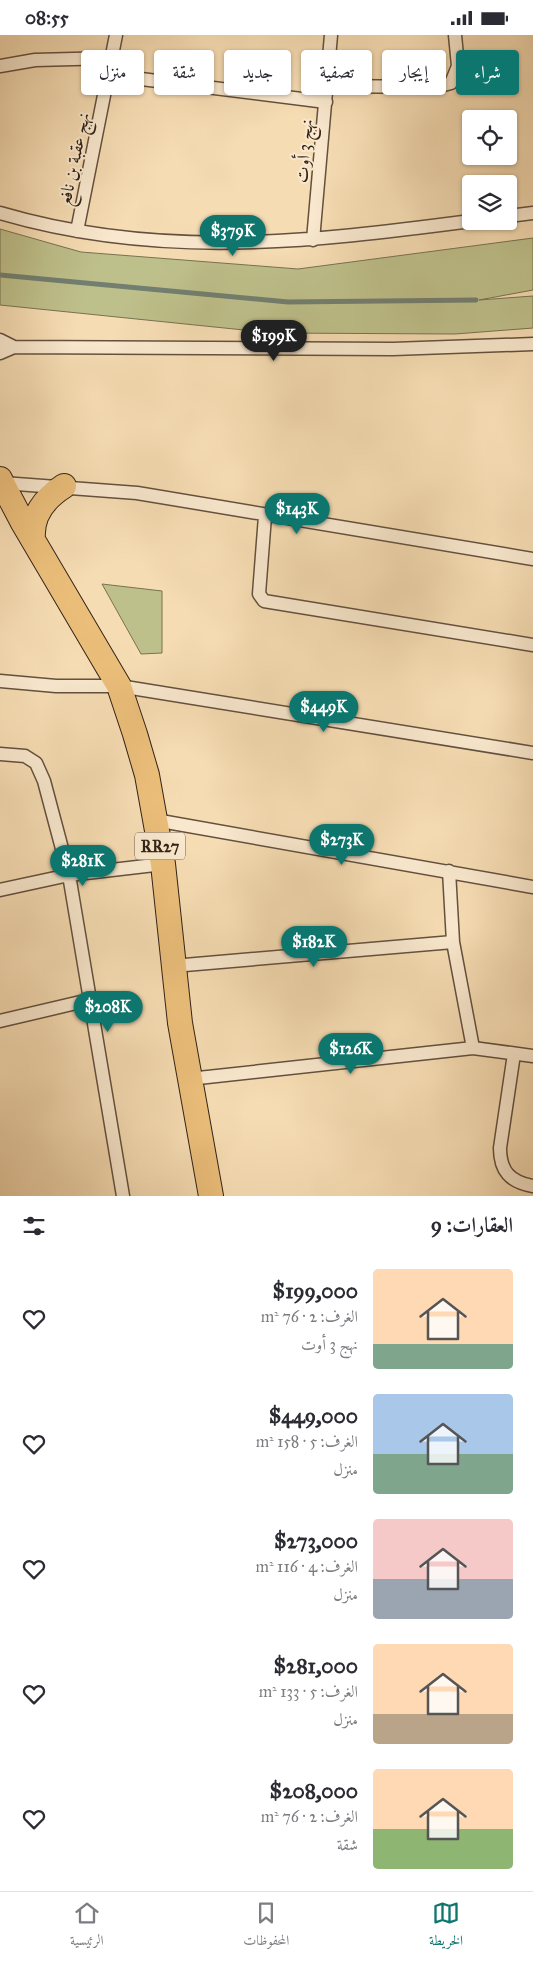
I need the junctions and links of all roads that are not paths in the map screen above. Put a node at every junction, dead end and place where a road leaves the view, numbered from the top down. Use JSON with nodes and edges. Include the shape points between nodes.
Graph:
{"nodes":[{"id":1,"x":116,"y":35,"type":"edge"},
{"id":2,"x":331,"y":35,"type":"edge"},
{"id":3,"x":455,"y":35,"type":"edge"},
{"id":4,"x":113,"y":50,"type":"edge"},
{"id":5,"x":330,"y":50,"type":"edge"},
{"id":6,"x":81,"y":58,"type":"edge"},
{"id":7,"x":0,"y":66,"type":"edge"},
{"id":8,"x":144,"y":79,"type":"edge"},
{"id":9,"x":372,"y":86,"type":"edge"},
{"id":10,"x":106,"y":95,"type":"edge"},
{"id":11,"x":326,"y":95,"type":"edge"},
{"id":12,"x":326,"y":102,"type":"junction"},
{"id":13,"x":0,"y":213,"type":"edge"},
{"id":14,"x":533,"y":213,"type":"edge"},
{"id":15,"x":517,"y":215,"type":"edge"},
{"id":16,"x":462,"y":222,"type":"edge"},
{"id":17,"x":77,"y":231,"type":"junction"},
{"id":18,"x":313,"y":240,"type":"junction"},
{"id":19,"x":0,"y":340,"type":"edge"},
{"id":20,"x":533,"y":344,"type":"edge"},
{"id":21,"x":14,"y":347,"type":"junction"},
{"id":22,"x":0,"y":353,"type":"edge"},
{"id":23,"x":2,"y":481,"type":"edge"},
{"id":24,"x":64,"y":486,"type":"junction"},
{"id":25,"x":0,"y":511,"type":"edge"},
{"id":26,"x":266,"y":515,"type":"junction"},
{"id":27,"x":28,"y":531,"type":"junction"},
{"id":28,"x":533,"y":559,"type":"edge"},
{"id":29,"x":533,"y":645,"type":"edge"},
{"id":30,"x":0,"y":681,"type":"edge"},
{"id":31,"x":119,"y":686,"type":"junction"},
{"id":32,"x":533,"y":753,"type":"edge"},
{"id":33,"x":0,"y":754,"type":"edge"},
{"id":34,"x":155,"y":820,"type":"junction"},
{"id":35,"x":163,"y":864,"type":"junction"},
{"id":36,"x":449,"y":871,"type":"junction"},
{"id":37,"x":69,"y":875,"type":"junction"},
{"id":38,"x":533,"y":887,"type":"edge"},
{"id":39,"x":0,"y":890,"type":"edge"},
{"id":40,"x":453,"y":942,"type":"junction"},
{"id":41,"x":173,"y":966,"type":"junction"},
{"id":42,"x":89,"y":1000,"type":"junction"},
{"id":43,"x":0,"y":1021,"type":"edge"},
{"id":44,"x":473,"y":1048,"type":"junction"},
{"id":45,"x":514,"y":1054,"type":"junction"},
{"id":46,"x":533,"y":1056,"type":"edge"},
{"id":47,"x":189,"y":1079,"type":"junction"},
{"id":48,"x":533,"y":1186,"type":"edge"},
{"id":49,"x":123,"y":1196,"type":"edge"},
{"id":50,"x":211,"y":1196,"type":"edge"}],
"edges":[{"from":1,"to":4,"type":"street","name":"نهج عقبة بن نافع"},
{"from":2,"to":5,"type":"street","name":"نهج 3 أوت"},
{"from":3,"to":9,"type":"street","via":[[458,66],[451,83],[436,87]]},
{"from":6,"to":7,"type":"street","via":[[36,60]]},
{"from":8,"to":12,"type":"street"},
{"from":10,"to":17,"type":"street","name":"نهج عقبة بن نافع"},
{"from":11,"to":12,"type":"street","name":"نهج 3 أوت"},
{"from":12,"to":18,"type":"street","name":"نهج 3 أوت"},
{"from":13,"to":17,"type":"street"},
{"from":14,"to":15,"type":"street"},
{"from":16,"to":18,"type":"street"},
{"from":17,"to":18,"type":"street","via":[[200,244]]},
{"from":19,"to":21,"type":"street"},
{"from":20,"to":21,"type":"street","via":[[393,349]]},
{"from":21,"to":22,"type":"street"},
{"from":23,"to":24,"type":"street"},
{"from":23,"to":27,"type":"highway","number":"RR27"},
{"from":24,"to":26,"type":"street","via":[[137,493]]},
{"from":24,"to":27,"type":"highway","via":[[46,500]]},
{"from":25,"to":27,"type":"highway"},
{"from":26,"to":28,"type":"street"},
{"from":26,"to":29,"type":"street","via":[[259,594],[264,601]]},
{"from":27,"to":31,"type":"highway","number":"RR27"},
{"from":30,"to":31,"type":"street","via":[[56,686]]},
{"from":31,"to":32,"type":"street"},
{"from":31,"to":34,"type":"highway","number":"RR27","via":[[146,775]]},
{"from":33,"to":37,"type":"street","via":[[24,756],[36,763],[44,781]]},
{"from":34,"to":35,"type":"highway","number":"RR27"},
{"from":34,"to":36,"type":"street"},
{"from":35,"to":37,"type":"street"},
{"from":35,"to":41,"type":"highway","number":"RR27"},
{"from":36,"to":38,"type":"street"},
{"from":36,"to":40,"type":"street"},
{"from":37,"to":39,"type":"street"},
{"from":37,"to":42,"type":"street"},
{"from":40,"to":41,"type":"street"},
{"from":40,"to":44,"type":"street"},
{"from":41,"to":47,"type":"highway","number":"RR27"},
{"from":42,"to":43,"type":"street"},
{"from":42,"to":49,"type":"street"},
{"from":44,"to":45,"type":"street"},
{"from":44,"to":47,"type":"street"},
{"from":45,"to":46,"type":"street"},
{"from":45,"to":48,"type":"street","via":[[500,1161],[514,1181]]},
{"from":47,"to":50,"type":"highway","number":"RR27"}]}
